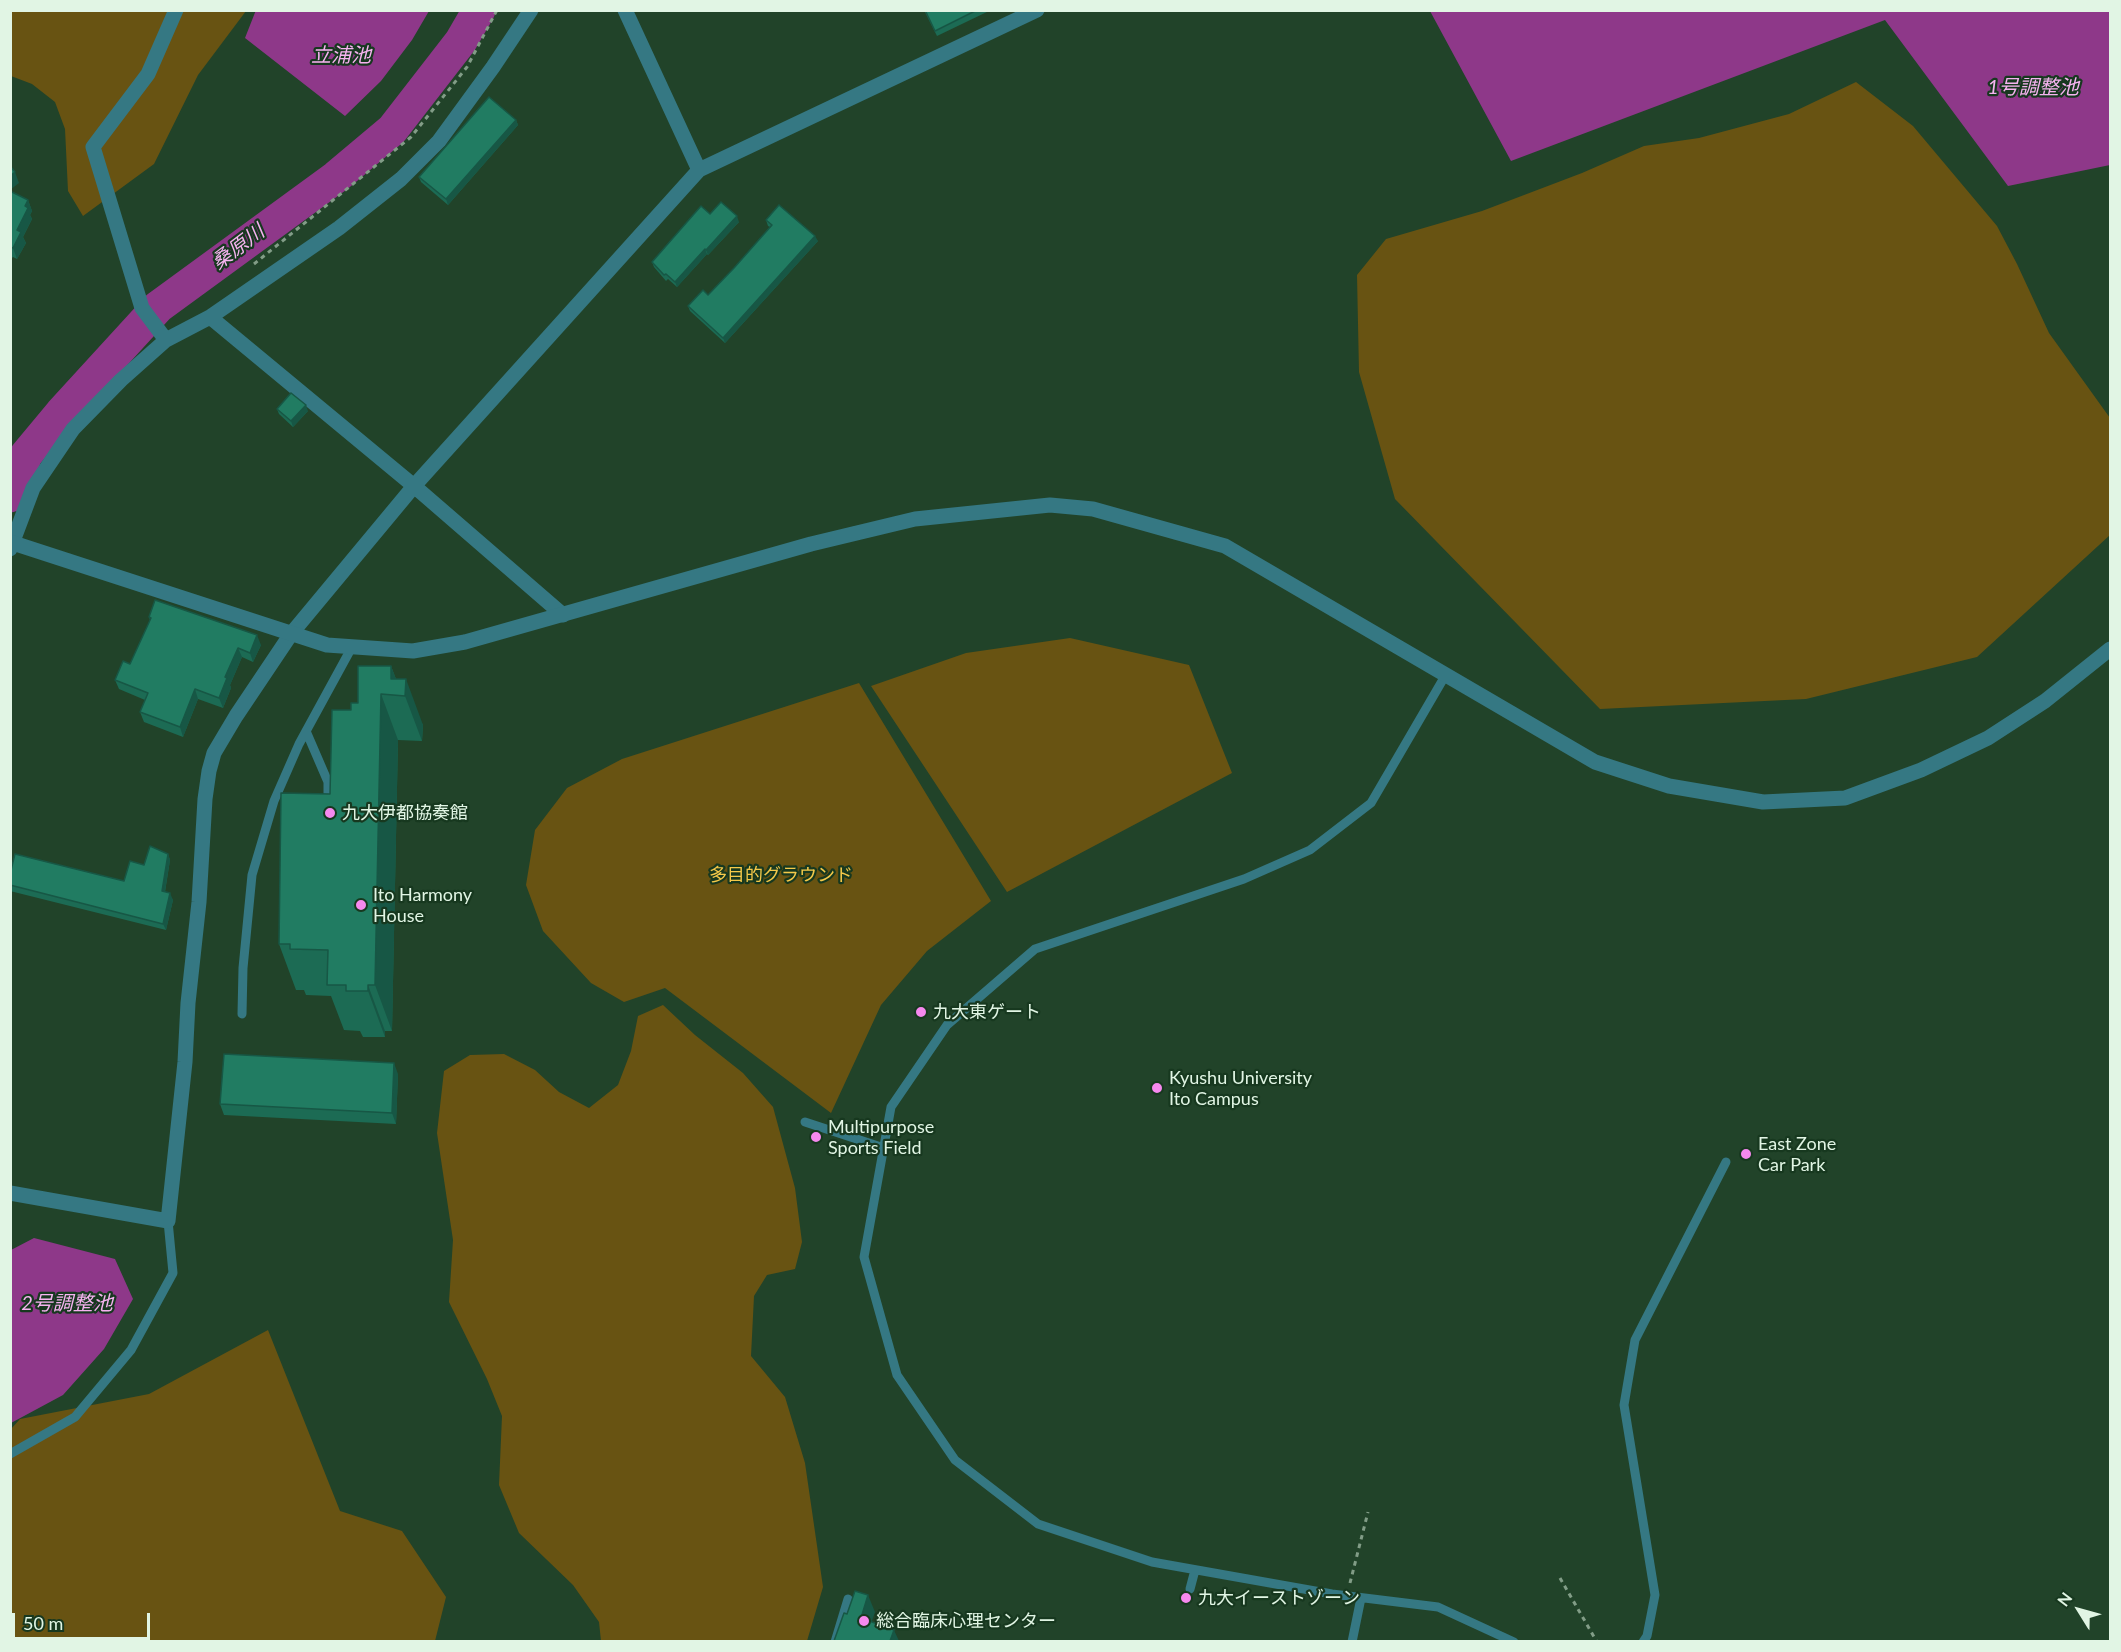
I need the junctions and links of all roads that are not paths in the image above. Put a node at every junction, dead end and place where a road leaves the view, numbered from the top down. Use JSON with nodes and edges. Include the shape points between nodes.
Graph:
{"nodes":[{"id":1,"x":176,"y":10,"type":"edge"},
{"id":2,"x":531,"y":10,"type":"edge"},
{"id":3,"x":625,"y":10,"type":"edge"},
{"id":4,"x":1037,"y":10,"type":"edge"},
{"id":5,"x":699,"y":170,"type":"junction"},
{"id":6,"x":210,"y":317,"type":"junction"},
{"id":7,"x":166,"y":340,"type":"junction"},
{"id":8,"x":414,"y":486,"type":"junction"},
{"id":9,"x":11,"y":545,"type":"edge"},
{"id":10,"x":563,"y":615,"type":"junction"},
{"id":11,"x":291,"y":634,"type":"junction"},
{"id":12,"x":352,"y":647,"type":"junction"},
{"id":13,"x":2110,"y":649,"type":"edge"},
{"id":14,"x":1445,"y":676,"type":"junction"},
{"id":15,"x":306,"y":731,"type":"junction"},
{"id":16,"x":320,"y":809,"type":"edge"},
{"id":17,"x":243,"y":1014,"type":"dead end"},
{"id":18,"x":805,"y":1122,"type":"dead end"},
{"id":19,"x":884,"y":1148,"type":"junction"},
{"id":20,"x":1726,"y":1162,"type":"dead end"},
{"id":21,"x":10,"y":1193,"type":"edge"},
{"id":22,"x":168,"y":1221,"type":"junction"},
{"id":23,"x":10,"y":1455,"type":"edge"},
{"id":24,"x":1195,"y":1570,"type":"junction"},
{"id":25,"x":1190,"y":1589,"type":"dead end"},
{"id":26,"x":1361,"y":1598,"type":"junction"},
{"id":27,"x":848,"y":1599,"type":"dead end"},
{"id":28,"x":835,"y":1641,"type":"edge"},
{"id":29,"x":1352,"y":1641,"type":"edge"},
{"id":30,"x":1514,"y":1641,"type":"edge"},
{"id":31,"x":1643,"y":1641,"type":"edge"}],
"edges":[{"from":1,"to":7,"type":"street","via":[[148,74],[93,147],[142,308]]},
{"from":2,"to":6,"type":"street","via":[[439,141],[401,179],[339,228]]},
{"from":3,"to":5,"type":"street"},
{"from":4,"to":5,"type":"street"},
{"from":5,"to":8,"type":"street"},
{"from":6,"to":7,"type":"street"},
{"from":6,"to":8,"type":"street"},
{"from":7,"to":9,"type":"street","via":[[73,429],[33,488]]},
{"from":8,"to":10,"type":"street"},
{"from":8,"to":11,"type":"street"},
{"from":9,"to":11,"type":"street"},
{"from":10,"to":12,"type":"street","via":[[465,642],[414,651]]},
{"from":10,"to":14,"type":"street","via":[[811,544],[915,519],[1050,505],[1094,509],[1226,546]]},
{"from":11,"to":12,"type":"street","via":[[327,645]]},
{"from":11,"to":22,"type":"street","via":[[236,716],[214,753],[209,771]]},
{"from":12,"to":15,"type":"lane"},
{"from":13,"to":14,"type":"street","via":[[1988,738],[1921,770],[1845,798],[1763,802],[1669,786],[1595,762]]},
{"from":14,"to":19,"type":"lane","via":[[1371,803],[1310,850],[1244,879],[1035,949],[947,1025],[891,1107]]},
{"from":15,"to":16,"type":"lane","via":[[328,782],[328,805]]},
{"from":15,"to":17,"type":"lane","via":[[252,875]]},
{"from":18,"to":19,"type":"lane"},
{"from":19,"to":24,"type":"lane","via":[[864,1257],[897,1375],[955,1460],[1038,1524],[1152,1562]]},
{"from":20,"to":31,"type":"lane","via":[[1635,1340],[1624,1405],[1655,1595]]},
{"from":21,"to":22,"type":"street"},
{"from":22,"to":23,"type":"lane","via":[[173,1273],[131,1350],[75,1417]]},
{"from":24,"to":25,"type":"lane"},
{"from":24,"to":26,"type":"lane"},
{"from":26,"to":29,"type":"lane"},
{"from":26,"to":30,"type":"lane","via":[[1438,1607]]},
{"from":27,"to":28,"type":"lane"}]}
